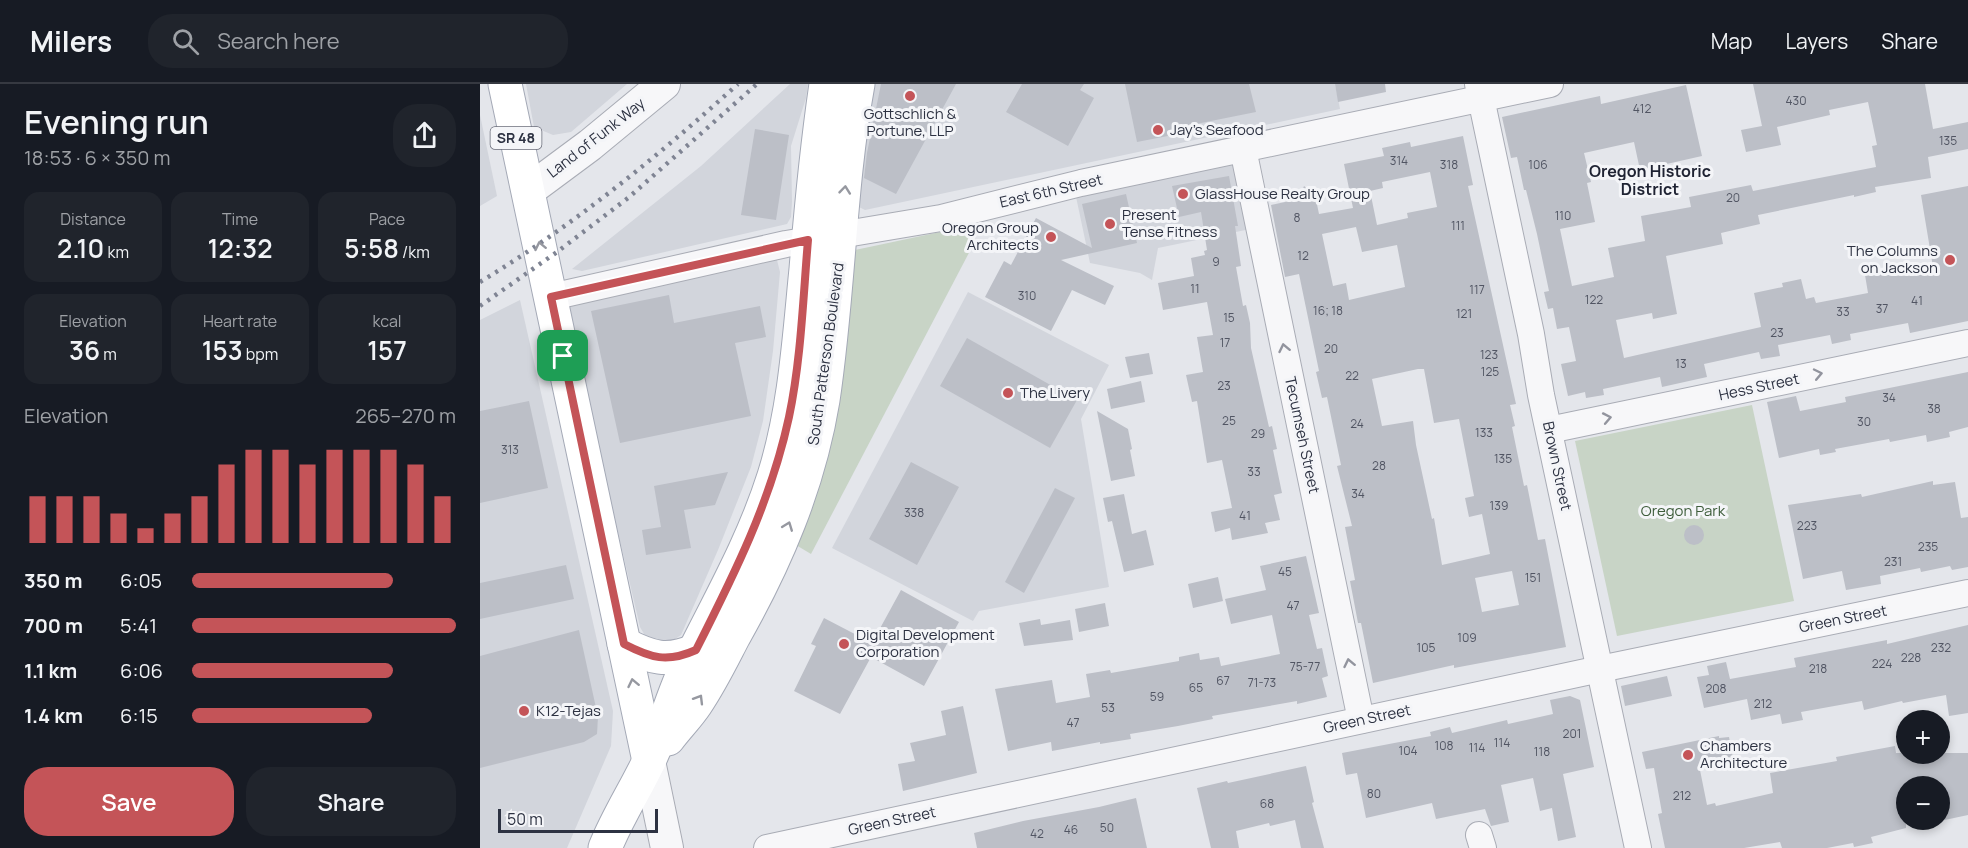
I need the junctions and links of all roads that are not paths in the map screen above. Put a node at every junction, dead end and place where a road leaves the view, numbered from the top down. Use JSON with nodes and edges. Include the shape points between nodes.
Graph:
{"nodes":[{"id":1,"x":505,"y":84,"type":"edge"},
{"id":2,"x":664,"y":84,"type":"edge"},
{"id":3,"x":826,"y":84,"type":"edge"},
{"id":4,"x":858,"y":84,"type":"edge"},
{"id":5,"x":1550,"y":84,"type":"edge"},
{"id":6,"x":1480,"y":91,"type":"edge"},
{"id":7,"x":1243,"y":150,"type":"junction"},
{"id":8,"x":528,"y":191,"type":"junction"},
{"id":9,"x":841,"y":236,"type":"junction"},
{"id":10,"x":808,"y":240,"type":"junction"},
{"id":11,"x":551,"y":297,"type":"junction"},
{"id":12,"x":1968,"y":343,"type":"edge"},
{"id":13,"x":1549,"y":429,"type":"junction"},
{"id":14,"x":1968,"y":593,"type":"edge"},
{"id":15,"x":624,"y":644,"type":"junction"},
{"id":16,"x":696,"y":650,"type":"junction"},
{"id":17,"x":1600,"y":669,"type":"junction"},
{"id":18,"x":1361,"y":720,"type":"junction"},
{"id":19,"x":649,"y":761,"type":"junction"},
{"id":20,"x":605,"y":848,"type":"edge"},
{"id":21,"x":667,"y":848,"type":"edge"},
{"id":22,"x":767,"y":848,"type":"edge"},
{"id":23,"x":1638,"y":848,"type":"edge"}],
"edges":[{"from":1,"to":8,"type":"main road","number":"SR 48"},
{"from":2,"to":8,"type":"street","name":"Land of Funk Way"},
{"from":3,"to":10,"type":"main road","name":"South Patterson Boulevard"},
{"from":9,"to":4,"type":"main road","name":"South Patterson Boulevard","one_way":true},
{"from":5,"to":6,"type":"street","name":"East 6th Street"},
{"from":6,"to":7,"type":"street","name":"East 6th Street"},
{"from":6,"to":13,"type":"street","name":"Brown Street"},
{"from":7,"to":9,"type":"street","name":"East 6th Street","via":[[1081,183],[941,218]]},
{"from":18,"to":7,"type":"street","name":"Tecumseh Street","one_way":true},
{"from":11,"to":8,"type":"main road","number":"SR 48","one_way":true},
{"from":9,"to":10,"type":"street","name":"East 6th Street"},
{"from":19,"to":9,"type":"main road","name":"South Patterson Boulevard","one_way":true,"via":[[696,705],[771,567],[792,516],[809,463],[822,401]]},
{"from":10,"to":11,"type":"street","name":"East 6th Street"},
{"from":10,"to":16,"type":"main road","name":"South Patterson Boulevard","via":[[797,366],[774,475],[756,528]]},
{"from":11,"to":15,"type":"main road","number":"SR 48"},
{"from":13,"to":12,"type":"street","name":"Hess Street","one_way":true},
{"from":13,"to":17,"type":"street","name":"Brown Street"},
{"from":14,"to":17,"type":"street","name":"Green Street"},
{"from":15,"to":16,"type":"main road","via":[[665,658]]},
{"from":19,"to":15,"type":"main road","number":"SR 48","one_way":true},
{"from":16,"to":19,"type":"main road","name":"South Patterson Boulevard"},
{"from":17,"to":18,"type":"street","name":"Green Street"},
{"from":17,"to":23,"type":"street","name":"Brown Street"},
{"from":18,"to":22,"type":"street","name":"Green Street"},
{"from":19,"to":20,"type":"main road","name":"South Patterson Boulevard"},
{"from":19,"to":21,"type":"street"}]}
